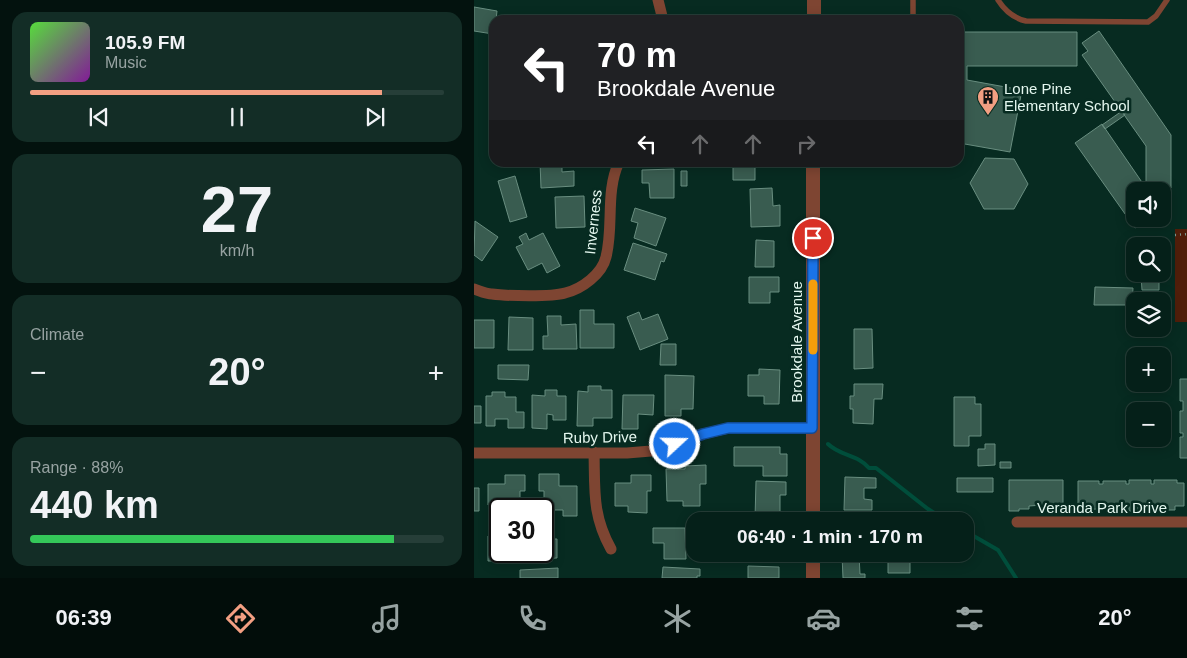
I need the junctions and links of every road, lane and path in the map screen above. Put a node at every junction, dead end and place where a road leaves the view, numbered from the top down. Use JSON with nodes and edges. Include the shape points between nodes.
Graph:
{"nodes":[{"id":1,"x":658,"y":0,"type":"edge"},
{"id":2,"x":814,"y":0,"type":"edge"},
{"id":3,"x":913,"y":0,"type":"edge"},
{"id":4,"x":998,"y":0,"type":"edge"},
{"id":5,"x":1168,"y":0,"type":"edge"},
{"id":6,"x":662,"y":15,"type":"edge"},
{"id":7,"x":814,"y":15,"type":"edge"},
{"id":8,"x":913,"y":15,"type":"edge"},
{"id":9,"x":617,"y":167,"type":"edge"},
{"id":10,"x":813,"y":167,"type":"edge"},
{"id":11,"x":1187,"y":234,"type":"edge"},
{"id":12,"x":1175,"y":235,"type":"dead end"},
{"id":13,"x":474,"y":289,"type":"edge"},
{"id":14,"x":812,"y":428,"type":"junction"},
{"id":15,"x":594,"y":452,"type":"junction"},
{"id":16,"x":474,"y":453,"type":"edge"},
{"id":17,"x":813,"y":512,"type":"edge"},
{"id":18,"x":1017,"y":522,"type":"dead end"},
{"id":19,"x":1187,"y":522,"type":"edge"},
{"id":20,"x":611,"y":549,"type":"dead end"},
{"id":21,"x":813,"y":562,"type":"edge"},
{"id":22,"x":813,"y":578,"type":"edge"}],
"edges":[{"from":1,"to":6,"type":"street"},
{"from":2,"to":7,"type":"street"},
{"from":3,"to":8,"type":"lane"},
{"from":4,"to":5,"type":"lane","via":[[1007,12],[1019,19],[1148,22]]},
{"from":9,"to":13,"type":"street","name":"Inverness","via":[[606,259],[588,283],[565,294],[491,294]]},
{"from":10,"to":14,"type":"street","name":"Brookdale Avenue"},
{"from":11,"to":12,"type":"path"},
{"from":14,"to":15,"type":"street","name":"Ruby Drive","via":[[728,428],[651,451]]},
{"from":14,"to":17,"type":"street","name":"Brookdale Avenue"},
{"from":15,"to":16,"type":"street","name":"Ruby Drive"},
{"from":15,"to":20,"type":"street","via":[[596,509]]},
{"from":18,"to":19,"type":"street","name":"Veranda Park Drive"},
{"from":21,"to":22,"type":"street"}]}
